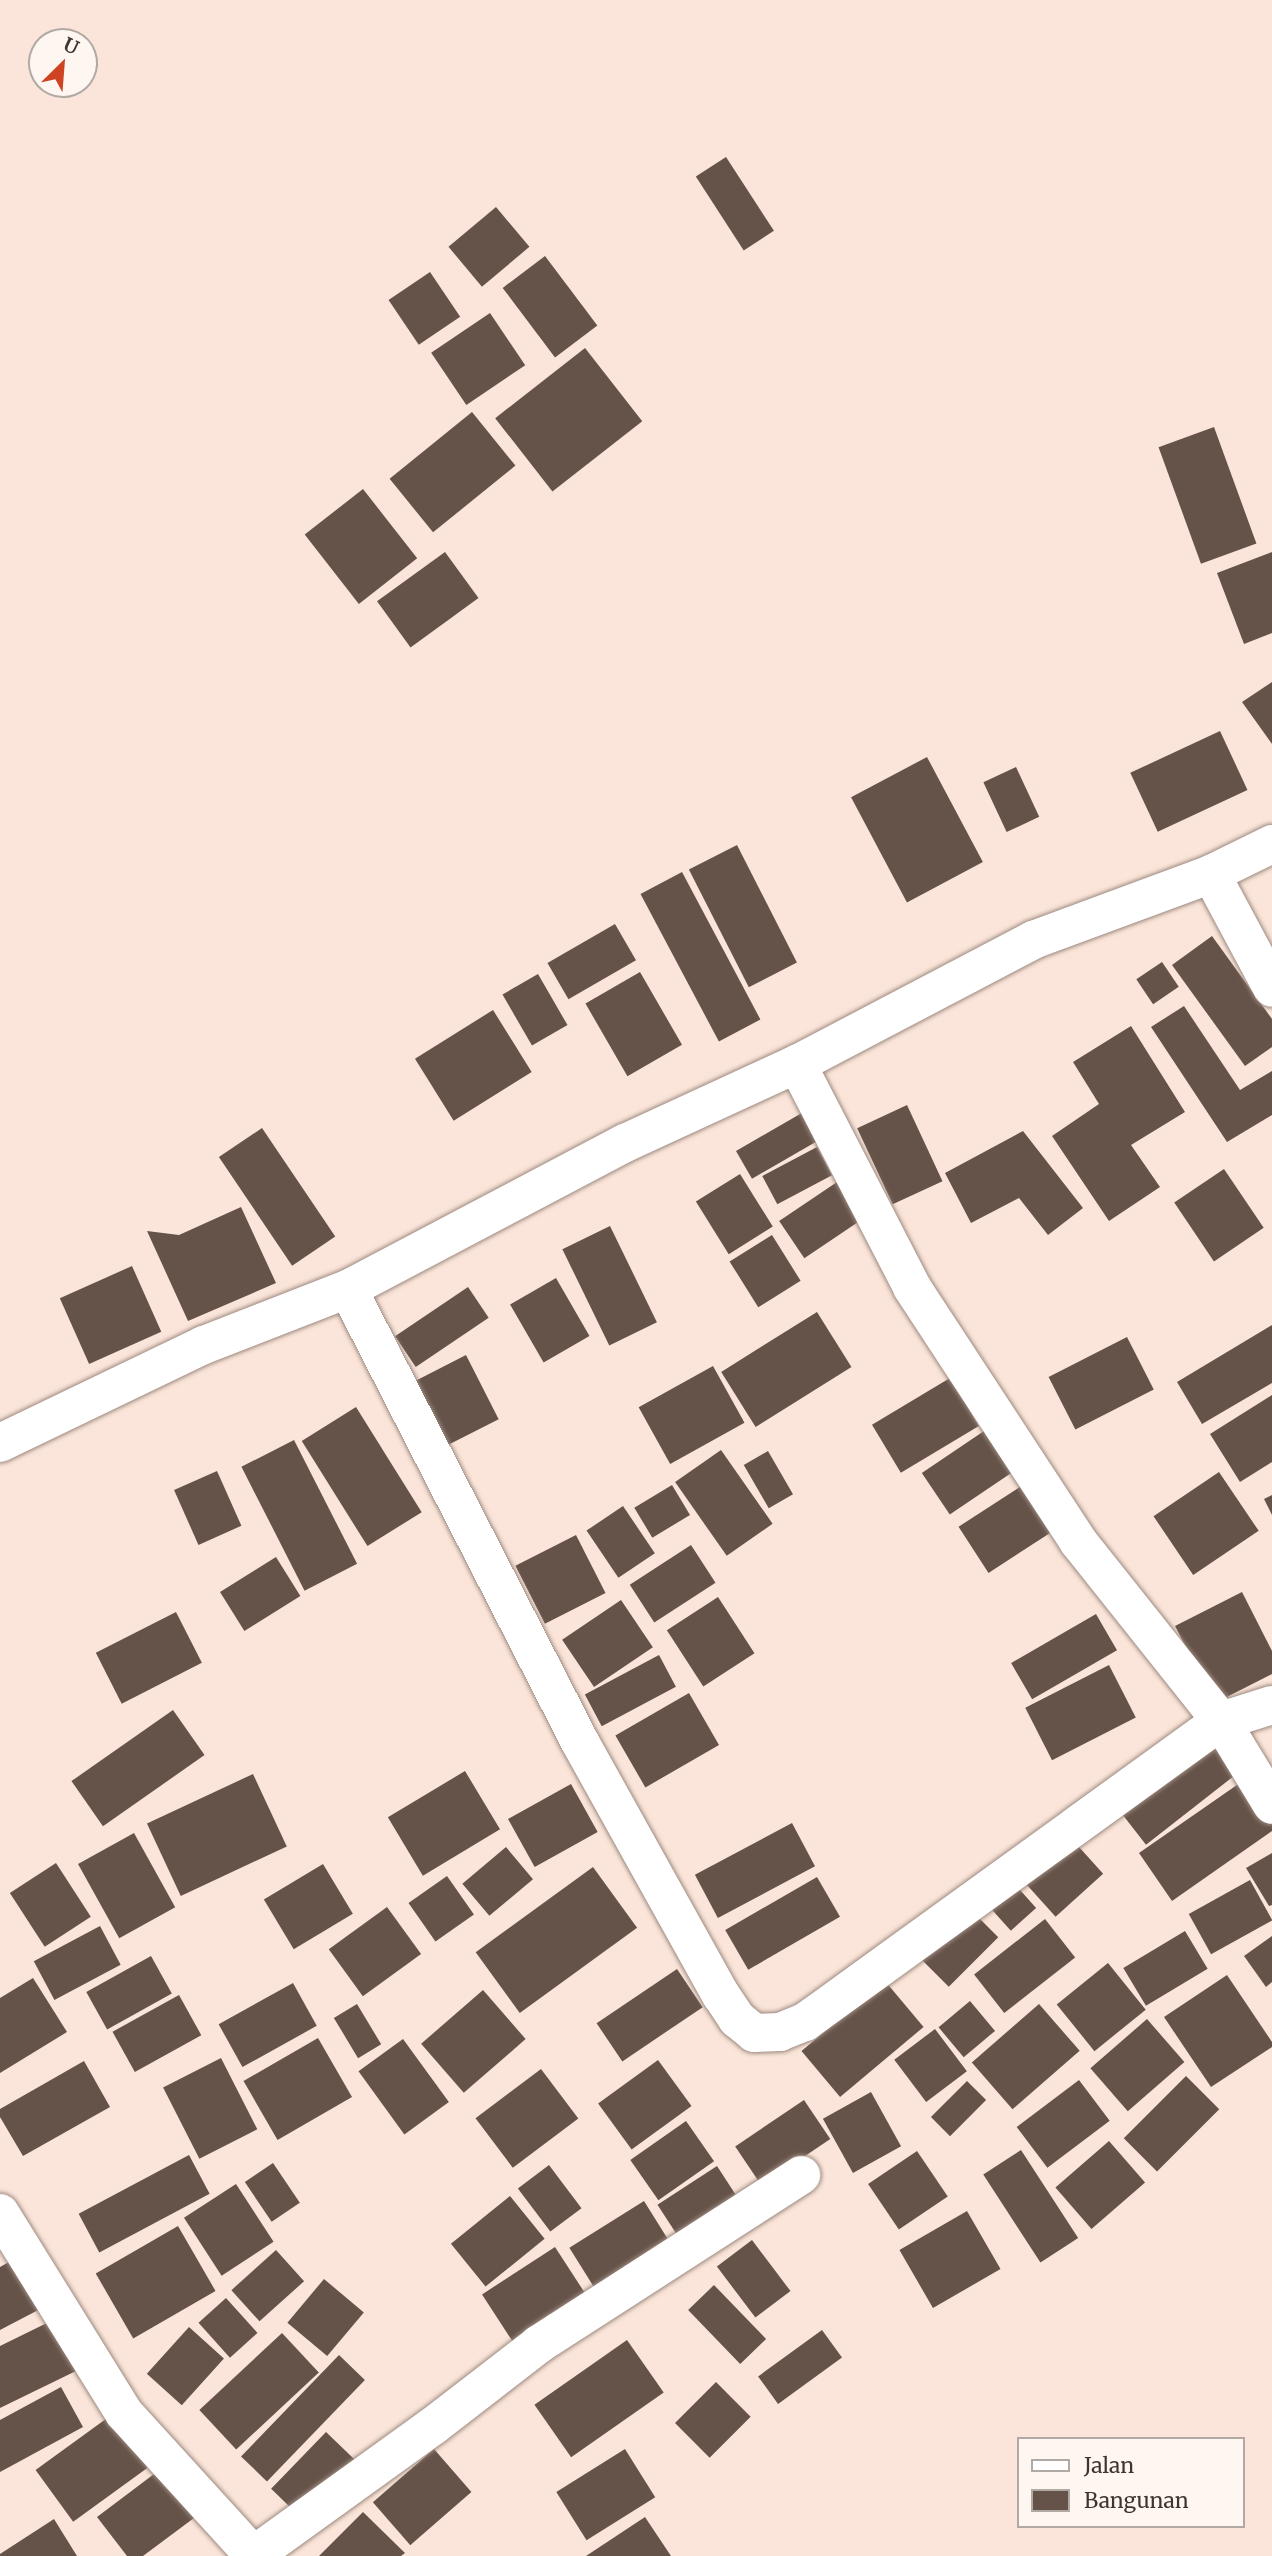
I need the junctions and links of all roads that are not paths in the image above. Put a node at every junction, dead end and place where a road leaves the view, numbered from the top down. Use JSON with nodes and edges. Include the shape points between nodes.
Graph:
{"nodes":[{"id":1,"x":1272,"y":844,"type":"edge"},
{"id":2,"x":1211,"y":874,"type":"junction"},
{"id":3,"x":1272,"y":988,"type":"edge"},
{"id":4,"x":797,"y":1064,"type":"junction"},
{"id":5,"x":348,"y":1289,"type":"junction"},
{"id":6,"x":0,"y":1443,"type":"edge"},
{"id":7,"x":1272,"y":1705,"type":"edge"},
{"id":8,"x":1221,"y":1721,"type":"junction"},
{"id":9,"x":1272,"y":1805,"type":"edge"},
{"id":10,"x":801,"y":2175,"type":"dead end"},
{"id":11,"x":6,"y":2233,"type":"edge"},
{"id":12,"x":254,"y":2556,"type":"edge"}],
"edges":[{"from":1,"to":2,"type":"street"},
{"from":2,"to":3,"type":"street"},
{"from":2,"to":4,"type":"street","via":[[1033,940]]},
{"from":4,"to":5,"type":"street","via":[[625,1143]]},
{"from":4,"to":8,"type":"street","via":[[912,1287],[1077,1541]]},
{"from":5,"to":6,"type":"street","via":[[204,1345]]},
{"from":5,"to":8,"type":"street","via":[[580,1742],[721,1995],[737,2019],[754,2033],[780,2032],[805,2022]]},
{"from":7,"to":8,"type":"street"},
{"from":8,"to":9,"type":"street"},
{"from":10,"to":12,"type":"street","via":[[539,2344]]},
{"from":11,"to":12,"type":"street","via":[[124,2413]]}]}
